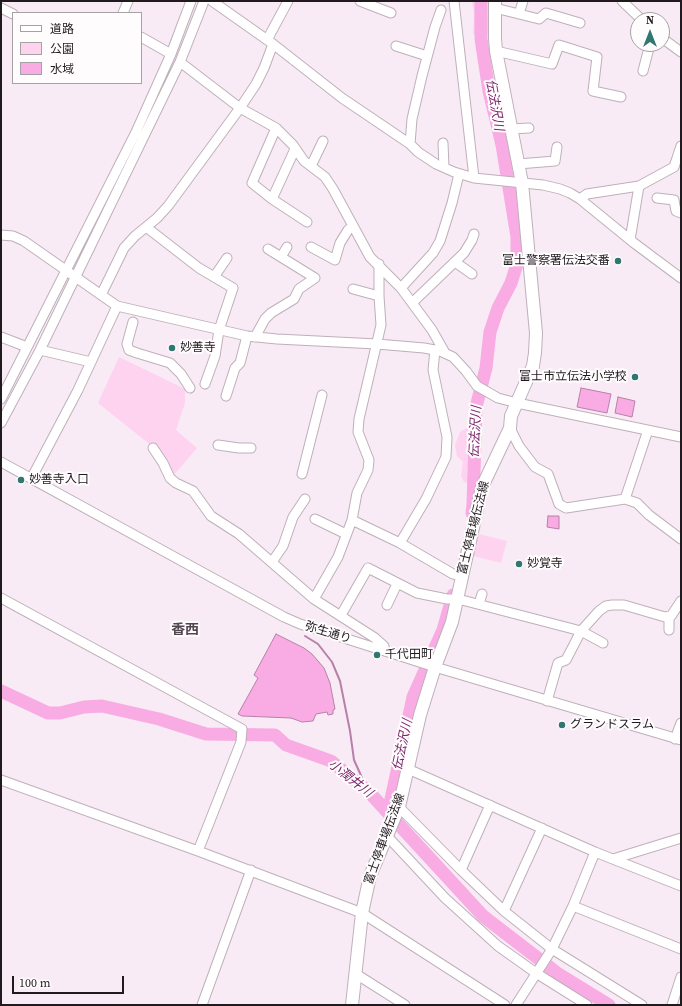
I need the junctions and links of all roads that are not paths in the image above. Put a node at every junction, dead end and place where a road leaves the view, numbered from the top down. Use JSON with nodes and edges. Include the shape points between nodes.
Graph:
{"nodes":[{"id":1,"x":128,"y":1,"type":"edge"},
{"id":2,"x":192,"y":1,"type":"edge"},
{"id":3,"x":204,"y":1,"type":"edge"},
{"id":4,"x":212,"y":1,"type":"edge"},
{"id":5,"x":288,"y":1,"type":"edge"},
{"id":6,"x":360,"y":1,"type":"edge"},
{"id":7,"x":454,"y":1,"type":"edge"},
{"id":8,"x":523,"y":1,"type":"edge"},
{"id":9,"x":622,"y":1,"type":"edge"},
{"id":10,"x":495,"y":4,"type":"edge"},
{"id":11,"x":1,"y":8,"type":"edge"},
{"id":12,"x":442,"y":10,"type":"dead end"},
{"id":13,"x":122,"y":12,"type":"edge"},
{"id":14,"x":634,"y":12,"type":"edge"},
{"id":15,"x":391,"y":13,"type":"dead end"},
{"id":16,"x":12,"y":14,"type":"edge"},
{"id":17,"x":519,"y":14,"type":"junction"},
{"id":18,"x":580,"y":23,"type":"dead end"},
{"id":19,"x":142,"y":38,"type":"edge"},
{"id":20,"x":270,"y":42,"type":"junction"},
{"id":21,"x":670,"y":44,"type":"edge"},
{"id":22,"x":396,"y":46,"type":"dead end"},
{"id":23,"x":496,"y":51,"type":"junction"},
{"id":24,"x":648,"y":52,"type":"edge"},
{"id":25,"x":681,"y":52,"type":"edge"},
{"id":26,"x":171,"y":54,"type":"junction"},
{"id":27,"x":427,"y":56,"type":"junction"},
{"id":28,"x":180,"y":62,"type":"junction"},
{"id":29,"x":643,"y":71,"type":"dead end"},
{"id":30,"x":621,"y":97,"type":"dead end"},
{"id":31,"x":240,"y":108,"type":"junction"},
{"id":32,"x":276,"y":128,"type":"junction"},
{"id":33,"x":529,"y":128,"type":"dead end"},
{"id":34,"x":511,"y":129,"type":"junction"},
{"id":35,"x":323,"y":141,"type":"dead end"},
{"id":36,"x":443,"y":143,"type":"dead end"},
{"id":37,"x":410,"y":144,"type":"junction"},
{"id":38,"x":681,"y":146,"type":"edge"},
{"id":39,"x":557,"y":147,"type":"dead end"},
{"id":40,"x":295,"y":149,"type":"junction"},
{"id":41,"x":518,"y":164,"type":"junction"},
{"id":42,"x":311,"y":166,"type":"junction"},
{"id":43,"x":444,"y":167,"type":"junction"},
{"id":44,"x":677,"y":168,"type":"edge"},
{"id":45,"x":459,"y":174,"type":"junction"},
{"id":46,"x":474,"y":178,"type":"junction"},
{"id":47,"x":519,"y":183,"type":"junction"},
{"id":48,"x":639,"y":186,"type":"junction"},
{"id":49,"x":657,"y":198,"type":"dead end"},
{"id":50,"x":272,"y":199,"type":"junction"},
{"id":51,"x":580,"y":199,"type":"junction"},
{"id":52,"x":681,"y":213,"type":"edge"},
{"id":53,"x":307,"y":222,"type":"dead end"},
{"id":54,"x":352,"y":226,"type":"junction"},
{"id":55,"x":146,"y":227,"type":"junction"},
{"id":56,"x":474,"y":234,"type":"dead end"},
{"id":57,"x":1,"y":235,"type":"edge"},
{"id":58,"x":630,"y":240,"type":"junction"},
{"id":59,"x":287,"y":247,"type":"dead end"},
{"id":60,"x":311,"y":247,"type":"dead end"},
{"id":61,"x":268,"y":249,"type":"dead end"},
{"id":62,"x":281,"y":257,"type":"junction"},
{"id":63,"x":227,"y":258,"type":"dead end"},
{"id":64,"x":455,"y":262,"type":"junction"},
{"id":65,"x":379,"y":264,"type":"junction"},
{"id":66,"x":66,"y":271,"type":"junction"},
{"id":67,"x":472,"y":274,"type":"dead end"},
{"id":68,"x":214,"y":277,"type":"junction"},
{"id":69,"x":76,"y":278,"type":"junction"},
{"id":70,"x":681,"y":278,"type":"edge"},
{"id":71,"x":401,"y":288,"type":"junction"},
{"id":72,"x":353,"y":289,"type":"dead end"},
{"id":73,"x":101,"y":295,"type":"junction"},
{"id":74,"x":379,"y":296,"type":"junction"},
{"id":75,"x":412,"y":303,"type":"junction"},
{"id":76,"x":117,"y":306,"type":"junction"},
{"id":77,"x":135,"y":316,"type":"junction"},
{"id":78,"x":219,"y":330,"type":"junction"},
{"id":79,"x":1,"y":337,"type":"edge"},
{"id":80,"x":251,"y":337,"type":"junction"},
{"id":81,"x":377,"y":344,"type":"junction"},
{"id":82,"x":27,"y":347,"type":"junction"},
{"id":83,"x":40,"y":350,"type":"junction"},
{"id":84,"x":435,"y":350,"type":"junction"},
{"id":85,"x":445,"y":353,"type":"junction"},
{"id":86,"x":91,"y":362,"type":"junction"},
{"id":87,"x":205,"y":384,"type":"dead end"},
{"id":88,"x":190,"y":388,"type":"dead end"},
{"id":89,"x":322,"y":395,"type":"dead end"},
{"id":90,"x":226,"y":396,"type":"dead end"},
{"id":91,"x":1,"y":399,"type":"edge"},
{"id":92,"x":517,"y":403,"type":"junction"},
{"id":93,"x":1,"y":423,"type":"edge"},
{"id":94,"x":510,"y":428,"type":"junction"},
{"id":95,"x":648,"y":430,"type":"junction"},
{"id":96,"x":681,"y":437,"type":"edge"},
{"id":97,"x":218,"y":445,"type":"dead end"},
{"id":98,"x":153,"y":448,"type":"dead end"},
{"id":99,"x":251,"y":448,"type":"dead end"},
{"id":100,"x":1,"y":462,"type":"edge"},
{"id":101,"x":302,"y":474,"type":"dead end"},
{"id":102,"x":31,"y":479,"type":"junction"},
{"id":103,"x":305,"y":499,"type":"dead end"},
{"id":104,"x":625,"y":499,"type":"junction"},
{"id":105,"x":315,"y":519,"type":"dead end"},
{"id":106,"x":352,"y":520,"type":"junction"},
{"id":107,"x":346,"y":534,"type":"junction"},
{"id":108,"x":681,"y":539,"type":"edge"},
{"id":109,"x":400,"y":544,"type":"junction"},
{"id":110,"x":272,"y":562,"type":"junction"},
{"id":111,"x":458,"y":575,"type":"junction"},
{"id":112,"x":397,"y":584,"type":"junction"},
{"id":113,"x":482,"y":594,"type":"dead end"},
{"id":114,"x":1,"y":598,"type":"edge"},
{"id":115,"x":314,"y":599,"type":"junction"},
{"id":116,"x":453,"y":599,"type":"junction"},
{"id":117,"x":681,"y":601,"type":"edge"},
{"id":118,"x":479,"y":604,"type":"junction"},
{"id":119,"x":388,"y":605,"type":"dead end"},
{"id":120,"x":341,"y":615,"type":"junction"},
{"id":121,"x":669,"y":616,"type":"junction"},
{"id":122,"x":669,"y":630,"type":"dead end"},
{"id":123,"x":581,"y":631,"type":"junction"},
{"id":124,"x":603,"y":644,"type":"dead end"},
{"id":125,"x":384,"y":650,"type":"junction"},
{"id":126,"x":435,"y":667,"type":"junction"},
{"id":127,"x":547,"y":701,"type":"junction"},
{"id":128,"x":681,"y":723,"type":"edge"},
{"id":129,"x":678,"y":739,"type":"edge"},
{"id":130,"x":408,"y":769,"type":"junction"},
{"id":131,"x":1,"y":780,"type":"edge"},
{"id":132,"x":490,"y":805,"type":"junction"},
{"id":133,"x":399,"y":809,"type":"junction"},
{"id":134,"x":542,"y":828,"type":"junction"},
{"id":135,"x":387,"y":836,"type":"junction"},
{"id":136,"x":681,"y":838,"type":"edge"},
{"id":137,"x":198,"y":851,"type":"junction"},
{"id":138,"x":595,"y":852,"type":"junction"},
{"id":139,"x":613,"y":859,"type":"junction"},
{"id":140,"x":251,"y":870,"type":"junction"},
{"id":141,"x":461,"y":870,"type":"junction"},
{"id":142,"x":681,"y":886,"type":"edge"},
{"id":143,"x":573,"y":906,"type":"junction"},
{"id":144,"x":504,"y":911,"type":"junction"},
{"id":145,"x":362,"y":913,"type":"junction"},
{"id":146,"x":681,"y":949,"type":"edge"},
{"id":147,"x":551,"y":951,"type":"junction"},
{"id":148,"x":538,"y":971,"type":"junction"},
{"id":149,"x":356,"y":974,"type":"junction"},
{"id":150,"x":681,"y":977,"type":"edge"},
{"id":151,"x":202,"y":1005,"type":"edge"},
{"id":152,"x":352,"y":1005,"type":"edge"},
{"id":153,"x":405,"y":1005,"type":"edge"},
{"id":154,"x":505,"y":1005,"type":"edge"},
{"id":155,"x":516,"y":1005,"type":"edge"},
{"id":156,"x":587,"y":1005,"type":"edge"},
{"id":157,"x":642,"y":1005,"type":"edge"},
{"id":158,"x":672,"y":1005,"type":"edge"}],
"edges":[{"from":1,"to":13,"type":"street"},
{"from":2,"to":26,"type":"street"},
{"from":3,"to":28,"type":"street"},
{"from":4,"to":20,"type":"street"},
{"from":5,"to":20,"type":"street"},
{"from":6,"to":15,"type":"street"},
{"from":7,"to":46,"type":"street"},
{"from":8,"to":17,"type":"street"},
{"from":9,"to":14,"type":"street"},
{"from":10,"to":17,"type":"street"},
{"from":10,"to":23,"type":"main road","name":"富士停車場伝法線"},
{"from":11,"to":16,"type":"street"},
{"from":12,"to":27,"type":"street"},
{"from":17,"to":18,"type":"street","via":[[539,19],[546,13]]},
{"from":19,"to":26,"type":"street"},
{"from":20,"to":31,"type":"street","via":[[264,68]]},
{"from":20,"to":37,"type":"street","via":[[342,98]]},
{"from":21,"to":25,"type":"street"},
{"from":22,"to":27,"type":"street"},
{"from":23,"to":30,"type":"street","via":[[552,64],[559,45],[597,57],[592,91]]},
{"from":23,"to":34,"type":"main road","name":"富士停車場伝法線"},
{"from":24,"to":29,"type":"street"},
{"from":26,"to":66,"type":"street","via":[[136,132]]},
{"from":27,"to":37,"type":"street","via":[[412,119]]},
{"from":28,"to":31,"type":"street"},
{"from":28,"to":69,"type":"street"},
{"from":31,"to":32,"type":"street"},
{"from":31,"to":55,"type":"street","via":[[168,206]]},
{"from":32,"to":40,"type":"street"},
{"from":32,"to":50,"type":"street","via":[[252,183]]},
{"from":33,"to":34,"type":"street"},
{"from":34,"to":41,"type":"main road","name":"富士停車場伝法線"},
{"from":35,"to":42,"type":"street"},
{"from":36,"to":43,"type":"street"},
{"from":37,"to":43,"type":"street","via":[[418,152]]},
{"from":38,"to":44,"type":"street"},
{"from":39,"to":41,"type":"street","via":[[555,162]]},
{"from":40,"to":42,"type":"street"},
{"from":40,"to":50,"type":"street"},
{"from":41,"to":47,"type":"main road","name":"富士停車場伝法線"},
{"from":42,"to":54,"type":"street","via":[[325,177]]},
{"from":43,"to":45,"type":"street"},
{"from":44,"to":48,"type":"street"},
{"from":45,"to":46,"type":"street"},
{"from":45,"to":71,"type":"street","via":[[440,241],[433,253]]},
{"from":46,"to":47,"type":"street"},
{"from":47,"to":51,"type":"street","via":[[560,189]]},
{"from":47,"to":92,"type":"main road","name":"富士停車場伝法線","via":[[536,333],[533,366]]},
{"from":48,"to":51,"type":"street","via":[[587,194]]},
{"from":48,"to":58,"type":"street"},
{"from":49,"to":52,"type":"street","via":[[674,200],[676,211]]},
{"from":50,"to":53,"type":"street"},
{"from":51,"to":58,"type":"street"},
{"from":54,"to":60,"type":"street","via":[[340,243],[336,260]]},
{"from":54,"to":65,"type":"street","via":[[370,257]]},
{"from":55,"to":68,"type":"street"},
{"from":55,"to":73,"type":"street","via":[[121,253]]},
{"from":56,"to":64,"type":"street","via":[[464,253]]},
{"from":57,"to":66,"type":"street","via":[[13,236],[24,241]]},
{"from":58,"to":70,"type":"street"},
{"from":59,"to":62,"type":"street"},
{"from":61,"to":62,"type":"street"},
{"from":62,"to":80,"type":"street","via":[[315,278],[300,289],[294,299],[271,313]]},
{"from":63,"to":68,"type":"street"},
{"from":64,"to":67,"type":"street"},
{"from":64,"to":75,"type":"street"},
{"from":65,"to":71,"type":"street"},
{"from":65,"to":74,"type":"street"},
{"from":66,"to":69,"type":"street"},
{"from":66,"to":82,"type":"street"},
{"from":68,"to":78,"type":"street","via":[[233,288]]},
{"from":69,"to":73,"type":"street"},
{"from":69,"to":83,"type":"street"},
{"from":71,"to":75,"type":"street"},
{"from":72,"to":74,"type":"street"},
{"from":73,"to":76,"type":"street"},
{"from":74,"to":81,"type":"street","via":[[381,325]]},
{"from":75,"to":85,"type":"street"},
{"from":76,"to":77,"type":"street"},
{"from":76,"to":86,"type":"street"},
{"from":77,"to":78,"type":"street"},
{"from":77,"to":88,"type":"street","via":[[127,344],[129,350],[170,362]]},
{"from":78,"to":80,"type":"street"},
{"from":78,"to":87,"type":"street","via":[[215,356]]},
{"from":79,"to":82,"type":"street"},
{"from":80,"to":81,"type":"street"},
{"from":80,"to":90,"type":"street","via":[[240,363],[235,368]]},
{"from":81,"to":84,"type":"street"},
{"from":81,"to":106,"type":"street","via":[[358,432],[369,460],[368,470],[357,493]]},
{"from":82,"to":91,"type":"street"},
{"from":83,"to":86,"type":"street"},
{"from":83,"to":93,"type":"street"},
{"from":84,"to":85,"type":"street"},
{"from":84,"to":109,"type":"street","via":[[433,370],[447,436],[446,457]]},
{"from":85,"to":92,"type":"street","via":[[466,371],[477,386],[498,398]]},
{"from":86,"to":102,"type":"street"},
{"from":89,"to":101,"type":"street"},
{"from":92,"to":94,"type":"main road","name":"富士停車場伝法線","via":[[511,416]]},
{"from":92,"to":95,"type":"street"},
{"from":94,"to":104,"type":"street","via":[[518,446],[535,467],[548,474],[559,504],[566,508]]},
{"from":94,"to":111,"type":"main road","name":"富士停車場伝法線","via":[[482,487]]},
{"from":95,"to":96,"type":"street"},
{"from":95,"to":104,"type":"street"},
{"from":97,"to":99,"type":"street"},
{"from":98,"to":110,"type":"street","via":[[170,478],[193,490],[212,516]]},
{"from":100,"to":102,"type":"street","name":"弥生通り"},
{"from":102,"to":125,"type":"street","name":"弥生通り","via":[[284,617]]},
{"from":103,"to":110,"type":"street","via":[[293,517],[283,546]]},
{"from":104,"to":108,"type":"street","via":[[637,503]]},
{"from":105,"to":107,"type":"street"},
{"from":106,"to":107,"type":"street"},
{"from":106,"to":109,"type":"street"},
{"from":107,"to":115,"type":"street","via":[[338,557]]},
{"from":109,"to":111,"type":"street"},
{"from":110,"to":115,"type":"street"},
{"from":111,"to":116,"type":"main road","name":"富士停車場伝法線"},
{"from":112,"to":116,"type":"street","via":[[417,593]]},
{"from":112,"to":119,"type":"street"},
{"from":112,"to":120,"type":"street","via":[[368,568]]},
{"from":113,"to":118,"type":"street"},
{"from":114,"to":137,"type":"street","via":[[242,729],[241,742]]},
{"from":115,"to":120,"type":"street"},
{"from":116,"to":118,"type":"street"},
{"from":116,"to":126,"type":"main road","name":"富士停車場伝法線","via":[[452,622]]},
{"from":117,"to":121,"type":"street"},
{"from":118,"to":123,"type":"street"},
{"from":120,"to":125,"type":"street","via":[[375,638],[384,646]]},
{"from":121,"to":122,"type":"street"},
{"from":121,"to":123,"type":"street","via":[[612,604],[599,611]]},
{"from":123,"to":124,"type":"street"},
{"from":123,"to":127,"type":"street","via":[[566,660],[558,663]]},
{"from":125,"to":126,"type":"street","name":"弥生通り"},
{"from":126,"to":127,"type":"street","name":"弥生通り"},
{"from":126,"to":130,"type":"main road","name":"富士停車場伝法線","via":[[420,715]]},
{"from":127,"to":129,"type":"street","name":"弥生通り"},
{"from":128,"to":129,"type":"street"},
{"from":130,"to":132,"type":"street"},
{"from":130,"to":133,"type":"main road","name":"富士停車場伝法線"},
{"from":131,"to":137,"type":"street"},
{"from":132,"to":134,"type":"street"},
{"from":132,"to":141,"type":"street"},
{"from":133,"to":135,"type":"main road","name":"富士停車場伝法線"},
{"from":133,"to":141,"type":"street"},
{"from":134,"to":138,"type":"street"},
{"from":134,"to":144,"type":"street"},
{"from":135,"to":145,"type":"main road","name":"富士停車場伝法線","via":[[370,876]]},
{"from":135,"to":148,"type":"street","via":[[445,898],[498,946]]},
{"from":136,"to":139,"type":"street"},
{"from":137,"to":140,"type":"street"},
{"from":138,"to":139,"type":"street"},
{"from":138,"to":143,"type":"street"},
{"from":139,"to":142,"type":"street"},
{"from":140,"to":145,"type":"street"},
{"from":140,"to":151,"type":"street"},
{"from":141,"to":144,"type":"street"},
{"from":143,"to":146,"type":"street"},
{"from":143,"to":147,"type":"street"},
{"from":144,"to":147,"type":"street"},
{"from":145,"to":149,"type":"main road","name":"富士停車場伝法線"},
{"from":145,"to":154,"type":"street"},
{"from":147,"to":148,"type":"street"},
{"from":147,"to":157,"type":"street"},
{"from":148,"to":155,"type":"street"},
{"from":148,"to":156,"type":"street"},
{"from":149,"to":152,"type":"main road","name":"富士停車場伝法線"},
{"from":149,"to":153,"type":"street"},
{"from":150,"to":158,"type":"street"}]}
